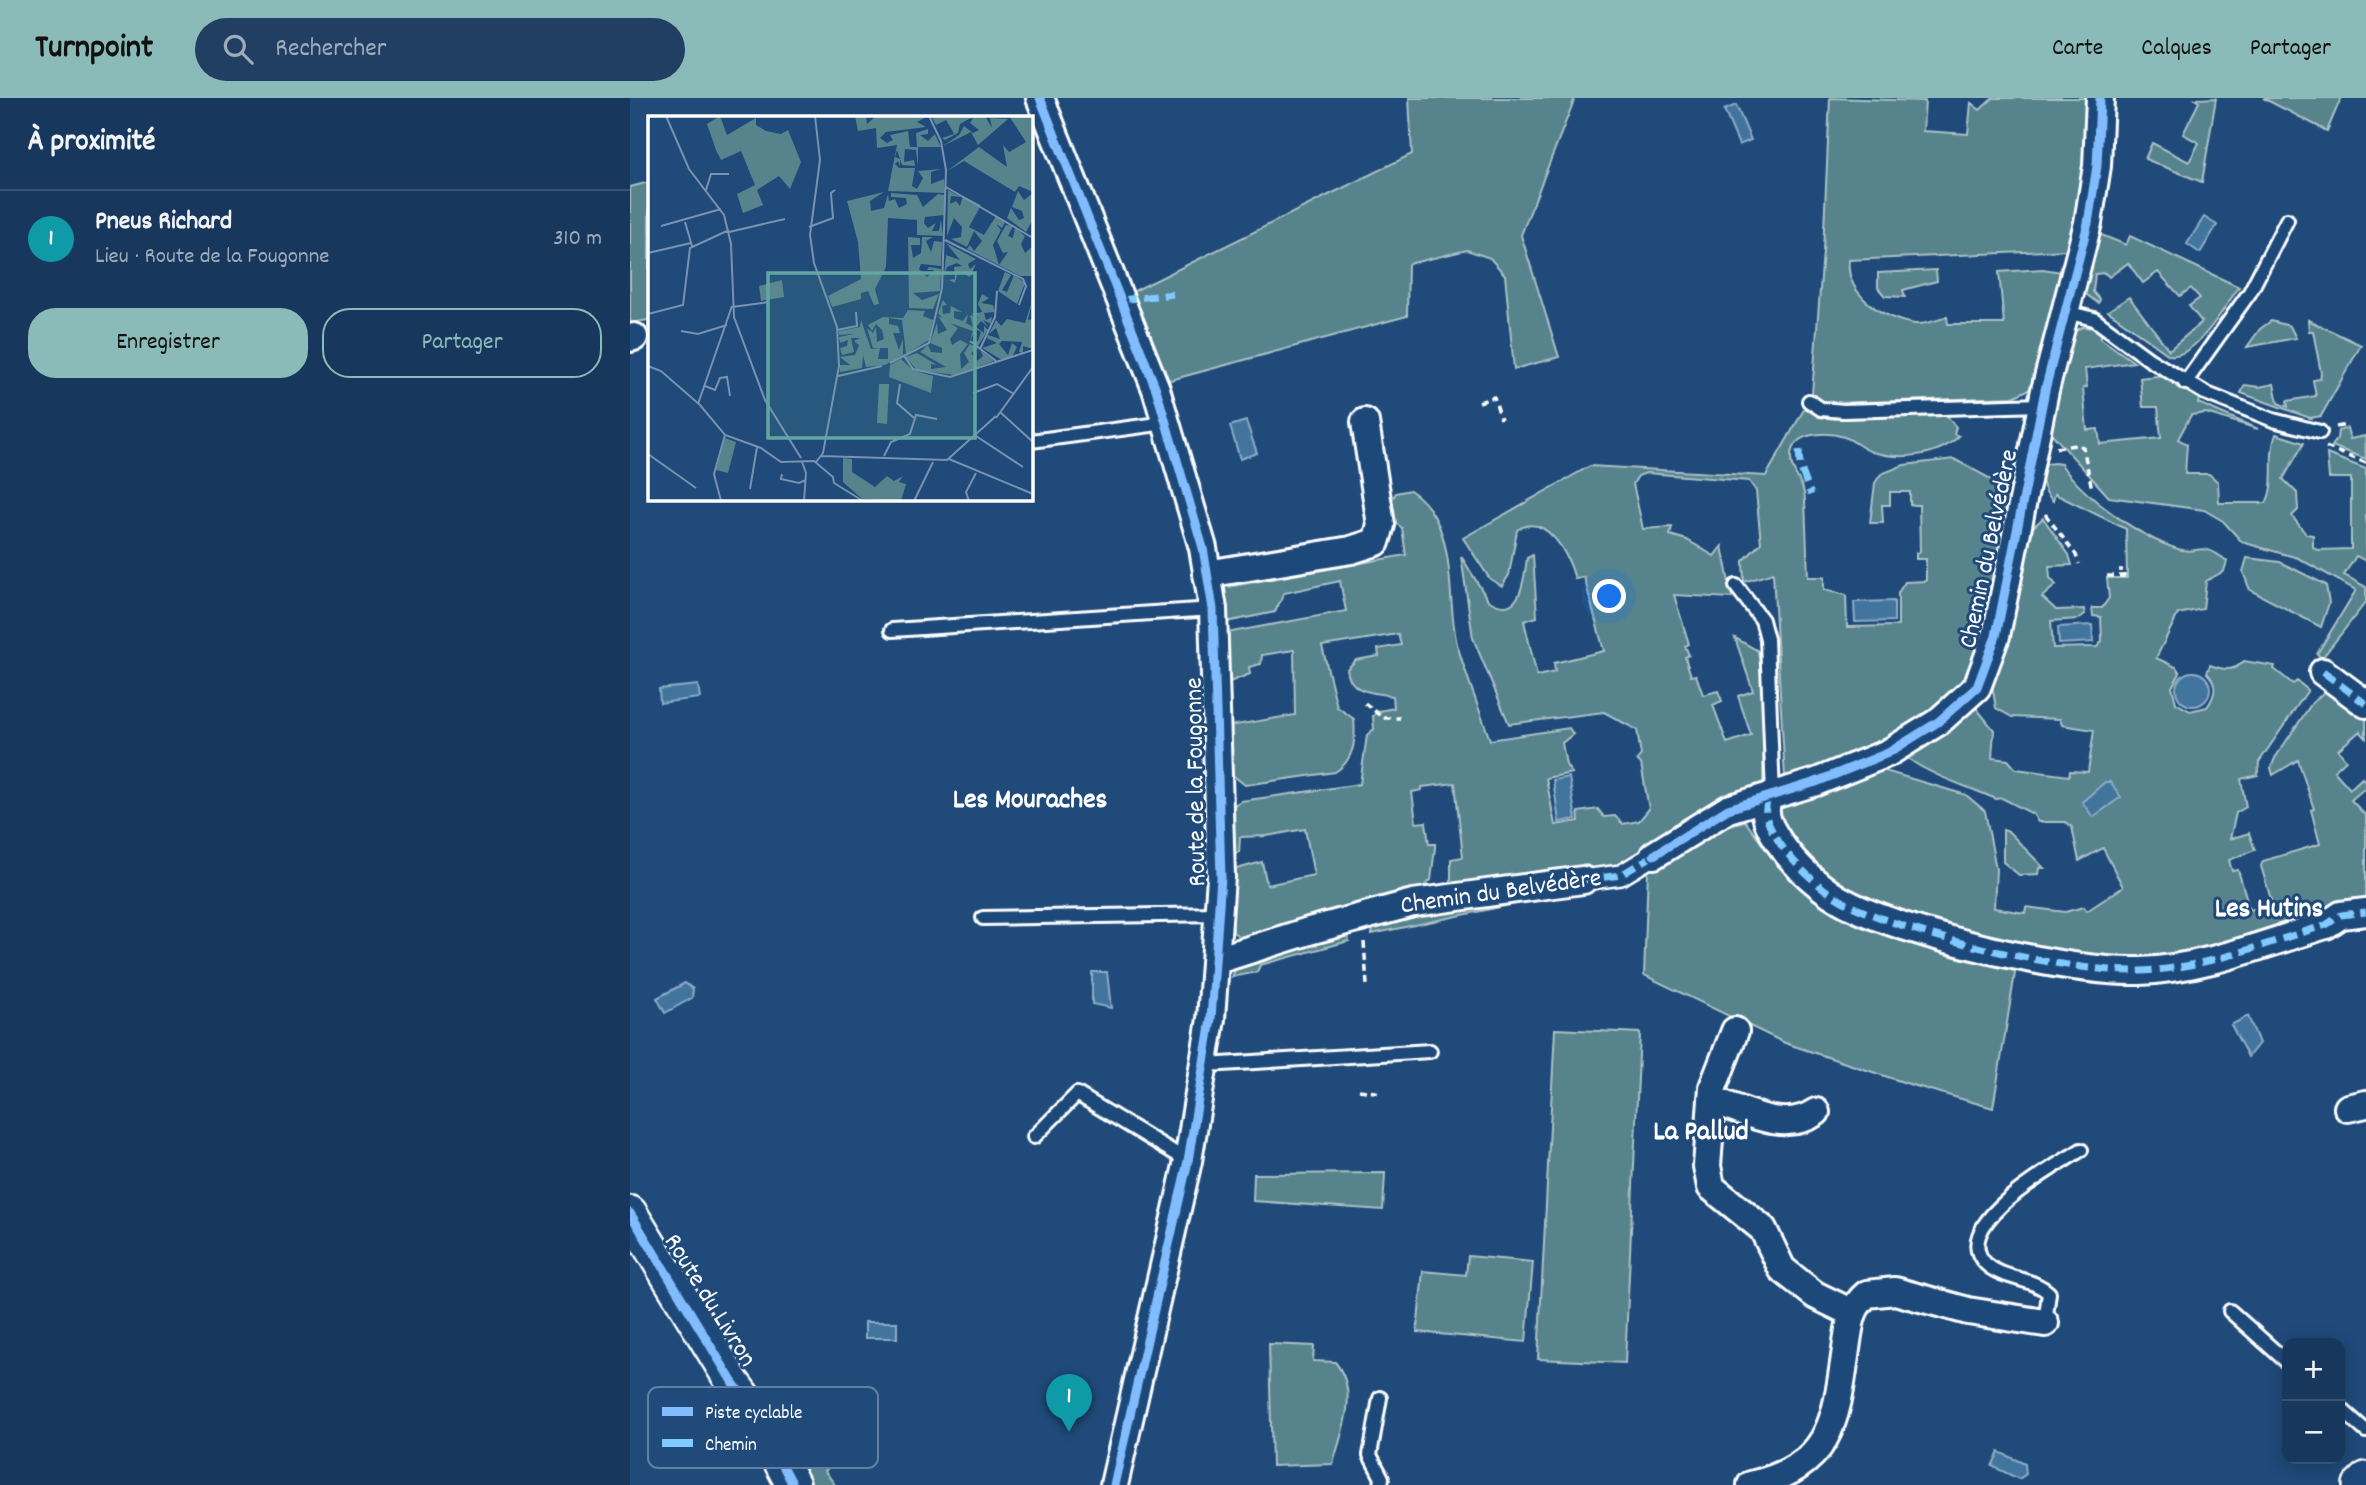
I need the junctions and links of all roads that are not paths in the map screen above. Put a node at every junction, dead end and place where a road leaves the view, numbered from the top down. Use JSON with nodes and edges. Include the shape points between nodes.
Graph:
{"nodes":[{"id":1,"x":1041,"y":98,"type":"edge"},
{"id":2,"x":2101,"y":98,"type":"edge"},
{"id":3,"x":2287,"y":220,"type":"dead end"},
{"id":4,"x":2066,"y":312,"type":"junction"},
{"id":5,"x":2185,"y":383,"type":"junction"},
{"id":6,"x":1809,"y":401,"type":"dead end"},
{"id":7,"x":2042,"y":405,"type":"junction"},
{"id":8,"x":1364,"y":422,"type":"dead end"},
{"id":9,"x":1166,"y":423,"type":"junction"},
{"id":10,"x":2320,"y":432,"type":"road end"},
{"id":11,"x":1032,"y":441,"type":"edge"},
{"id":12,"x":1207,"y":575,"type":"junction"},
{"id":13,"x":1737,"y":586,"type":"dead end"},
{"id":14,"x":1213,"y":609,"type":"junction"},
{"id":15,"x":892,"y":630,"type":"dead end"},
{"id":16,"x":2323,"y":672,"type":"dead end"},
{"id":17,"x":2366,"y":704,"type":"edge"},
{"id":18,"x":1770,"y":797,"type":"junction"},
{"id":19,"x":1654,"y":855,"type":"joint"},
{"id":20,"x":1584,"y":880,"type":"joint"},
{"id":21,"x":2366,"y":912,"type":"edge"},
{"id":22,"x":1220,"y":914,"type":"junction"},
{"id":23,"x":983,"y":918,"type":"dead end"},
{"id":24,"x":1217,"y":960,"type":"junction"},
{"id":25,"x":1735,"y":1031,"type":"dead end"},
{"id":26,"x":1430,"y":1051,"type":"dead end"},
{"id":27,"x":1206,"y":1065,"type":"junction"},
{"id":28,"x":1712,"y":1100,"type":"junction"},
{"id":29,"x":1816,"y":1112,"type":"dead end"},
{"id":30,"x":1034,"y":1136,"type":"dead end"},
{"id":31,"x":2081,"y":1150,"type":"dead end"},
{"id":32,"x":1188,"y":1161,"type":"junction"},
{"id":33,"x":630,"y":1213,"type":"edge"},
{"id":34,"x":2230,"y":1311,"type":"dead end"},
{"id":35,"x":1852,"y":1313,"type":"junction"},
{"id":36,"x":2045,"y":1323,"type":"joint"},
{"id":37,"x":2282,"y":1358,"type":"edge"},
{"id":38,"x":736,"y":1387,"type":"edge"},
{"id":39,"x":1380,"y":1398,"type":"dead end"},
{"id":40,"x":2345,"y":1412,"type":"edge"},
{"id":41,"x":2366,"y":1431,"type":"edge"},
{"id":42,"x":784,"y":1468,"type":"edge"},
{"id":43,"x":2366,"y":1479,"type":"edge"},
{"id":44,"x":793,"y":1485,"type":"edge"},
{"id":45,"x":1114,"y":1485,"type":"edge"},
{"id":46,"x":1381,"y":1485,"type":"edge"},
{"id":47,"x":1751,"y":1485,"type":"edge"},
{"id":48,"x":2360,"y":1485,"type":"edge"}],
"edges":[{"from":1,"to":9,"type":"street","name":"Route de la Fougonne"},
{"from":2,"to":4,"type":"street","name":"Chemin du Belvédère","via":[[2088,223]]},
{"from":3,"to":5,"type":"lane","via":[[2250,292]]},
{"from":4,"to":5,"type":"lane","via":[[2094,319]]},
{"from":4,"to":7,"type":"street","name":"Chemin du Belvédère"},
{"from":5,"to":10,"type":"lane","via":[[2273,420]]},
{"from":6,"to":7,"type":"lane","via":[[1821,409],[1844,411]]},
{"from":7,"to":18,"type":"street","name":"Chemin du Belvédère","via":[[1996,636],[1972,693],[1938,722],[1888,752]]},
{"from":8,"to":12,"type":"street","via":[[1381,525],[1376,542]]},
{"from":9,"to":11,"type":"lane"},
{"from":9,"to":12,"type":"street","name":"Route de la Fougonne"},
{"from":12,"to":14,"type":"street","name":"Route de la Fougonne"},
{"from":13,"to":18,"type":"lane","via":[[1762,620],[1767,639]]},
{"from":14,"to":15,"type":"lane"},
{"from":14,"to":22,"type":"street","name":"Route de la Fougonne"},
{"from":16,"to":17,"type":"street"},
{"from":18,"to":19,"type":"street","name":"Chemin du Belvédère","via":[[1728,809]]},
{"from":18,"to":21,"type":"street","via":[[1767,823],[1786,851],[1815,881],[1849,905],[1942,936],[2050,960],[2111,970],[2185,966],[2326,925],[2341,915]]},
{"from":19,"to":20,"type":"street","name":"Chemin du Belvédère","via":[[1621,875]]},
{"from":20,"to":24,"type":"street","name":"Chemin du Belvédère","via":[[1413,903]]},
{"from":22,"to":23,"type":"lane"},
{"from":22,"to":24,"type":"street","name":"Route de la Fougonne"},
{"from":24,"to":27,"type":"street","name":"Route de la Fougonne"},
{"from":25,"to":28,"type":"street","via":[[1715,1079]]},
{"from":26,"to":27,"type":"lane"},
{"from":27,"to":32,"type":"street","name":"Route de la Fougonne"},
{"from":28,"to":29,"type":"street","via":[[1778,1122],[1800,1121]]},
{"from":28,"to":35,"type":"street","via":[[1707,1166],[1711,1187],[1763,1229],[1782,1269],[1815,1295]]},
{"from":30,"to":32,"type":"lane","via":[[1077,1094]]},
{"from":31,"to":36,"type":"lane","via":[[2011,1196],[1982,1226],[1977,1239],[1979,1255],[1986,1264],[2049,1293]]},
{"from":32,"to":45,"type":"street","name":"Route de la Fougonne"},
{"from":33,"to":38,"type":"street","name":"Route du Livron"},
{"from":34,"to":37,"type":"lane"},
{"from":35,"to":36,"type":"street","via":[[1867,1294],[1887,1290]]},
{"from":35,"to":47,"type":"street","via":[[1832,1423],[1819,1449],[1792,1472]]},
{"from":39,"to":46,"type":"lane","via":[[1370,1455]]},
{"from":40,"to":41,"type":"lane"},
{"from":42,"to":44,"type":"street","name":"Route du Livron"},
{"from":43,"to":48,"type":"street"}]}
